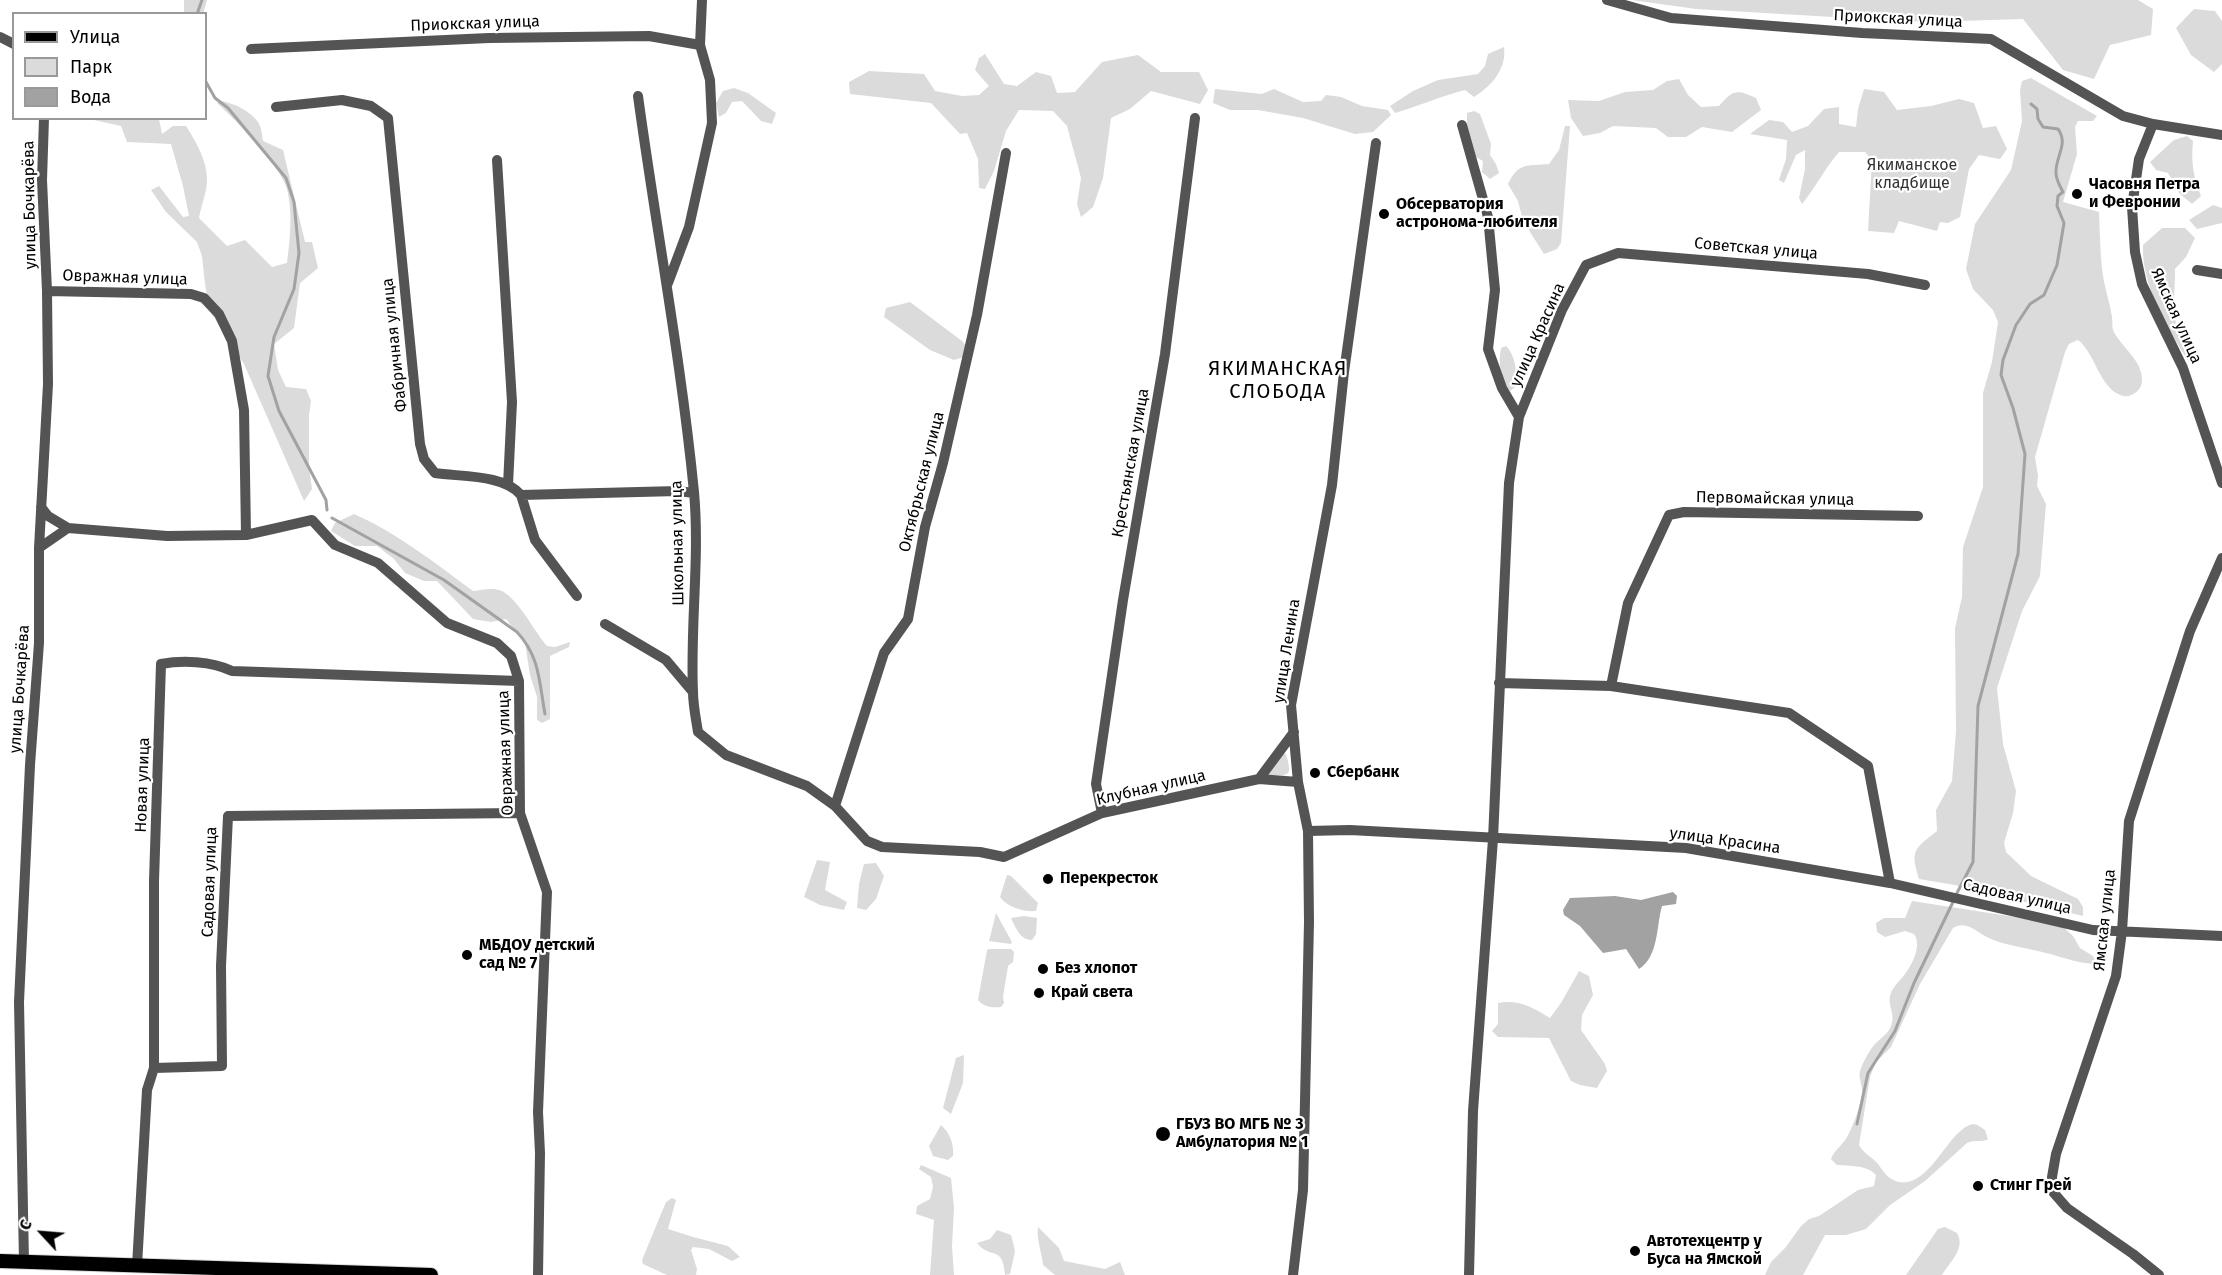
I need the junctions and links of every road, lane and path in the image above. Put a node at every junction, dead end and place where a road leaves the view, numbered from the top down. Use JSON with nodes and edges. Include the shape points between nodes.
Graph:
{"nodes":[{"id":1,"x":702,"y":0,"type":"edge"},
{"id":2,"x":1607,"y":0,"type":"edge"},
{"id":3,"x":700,"y":45,"type":"junction"},
{"id":4,"x":251,"y":49,"type":"dead end"},
{"id":5,"x":638,"y":96,"type":"dead end"},
{"id":6,"x":276,"y":107,"type":"dead end"},
{"id":7,"x":1195,"y":118,"type":"dead end"},
{"id":8,"x":44,"y":120,"type":"edge"},
{"id":9,"x":2153,"y":124,"type":"junction"},
{"id":10,"x":1462,"y":125,"type":"dead end"},
{"id":11,"x":2222,"y":135,"type":"edge"},
{"id":12,"x":1376,"y":143,"type":"dead end"},
{"id":13,"x":1006,"y":153,"type":"dead end"},
{"id":14,"x":496,"y":160,"type":"dead end"},
{"id":15,"x":1586,"y":265,"type":"joint"},
{"id":16,"x":2197,"y":270,"type":"dead end"},
{"id":17,"x":2222,"y":274,"type":"edge"},
{"id":18,"x":668,"y":283,"type":"junction"},
{"id":19,"x":1925,"y":285,"type":"dead end"},
{"id":20,"x":47,"y":291,"type":"junction"},
{"id":21,"x":1519,"y":417,"type":"junction"},
{"id":22,"x":2222,"y":483,"type":"edge"},
{"id":23,"x":508,"y":485,"type":"junction"},
{"id":24,"x":694,"y":493,"type":"junction"},
{"id":25,"x":520,"y":495,"type":"junction"},
{"id":26,"x":41,"y":507,"type":"junction"},
{"id":27,"x":1918,"y":516,"type":"dead end"},
{"id":28,"x":68,"y":528,"type":"junction"},
{"id":29,"x":246,"y":535,"type":"junction"},
{"id":30,"x":39,"y":548,"type":"junction"},
{"id":31,"x":2222,"y":558,"type":"edge"},
{"id":32,"x":577,"y":596,"type":"dead end"},
{"id":33,"x":606,"y":624,"type":"dead end"},
{"id":34,"x":519,"y":681,"type":"junction"},
{"id":35,"x":1499,"y":683,"type":"junction"},
{"id":36,"x":1611,"y":686,"type":"junction"},
{"id":37,"x":693,"y":692,"type":"junction"},
{"id":38,"x":698,"y":732,"type":"joint"},
{"id":39,"x":1294,"y":732,"type":"junction"},
{"id":40,"x":1259,"y":779,"type":"junction"},
{"id":41,"x":1298,"y":782,"type":"junction"},
{"id":42,"x":835,"y":806,"type":"junction"},
{"id":43,"x":520,"y":813,"type":"junction"},
{"id":44,"x":1102,"y":813,"type":"junction"},
{"id":45,"x":1308,"y":831,"type":"junction"},
{"id":46,"x":1493,"y":839,"type":"junction"},
{"id":47,"x":1890,"y":884,"type":"junction"},
{"id":48,"x":1949,"y":896,"type":"joint"},
{"id":49,"x":2122,"y":931,"type":"junction"},
{"id":50,"x":2222,"y":936,"type":"edge"},
{"id":51,"x":154,"y":1068,"type":"junction"},
{"id":52,"x":0,"y":1261,"type":"edge"},
{"id":53,"x":24,"y":1262,"type":"junction"},
{"id":54,"x":137,"y":1266,"type":"junction"},
{"id":55,"x":431,"y":1275,"type":"edge"},
{"id":56,"x":538,"y":1275,"type":"edge"},
{"id":57,"x":1293,"y":1275,"type":"edge"},
{"id":58,"x":1469,"y":1275,"type":"edge"},
{"id":59,"x":2159,"y":1275,"type":"edge"}],
"edges":[{"from":1,"to":3,"type":"street","name":"Школьная улица"},
{"from":2,"to":9,"type":"street","name":"Приокская улица","via":[[1671,18],[1991,39],[2123,116]]},
{"from":3,"to":4,"type":"street","name":"Приокская улица","via":[[649,36],[489,38]]},
{"from":3,"to":18,"type":"street","name":"Школьная улица","via":[[710,80],[712,123],[689,227]]},
{"from":5,"to":18,"type":"street","name":"Школьная улица"},
{"from":6,"to":23,"type":"street","name":"Фабричная улица","via":[[342,100],[371,106],[388,118],[424,459],[435,473]]},
{"from":7,"to":44,"type":"street","name":"Крестьянская улица","via":[[1165,354],[1096,784]]},
{"from":8,"to":20,"type":"street","name":"улица Бочкарёва","via":[[42,180]]},
{"from":9,"to":11,"type":"street","name":"Приокская улица"},
{"from":9,"to":22,"type":"street","name":"Ямская улица","via":[[2139,159],[2132,207],[2134,252],[2142,284],[2183,368]]},
{"from":10,"to":21,"type":"street","name":"улица Красина","via":[[1488,217],[1495,290],[1488,349],[1502,388]]},
{"from":12,"to":39,"type":"street","name":"улица Ленина","via":[[1332,485],[1291,705]]},
{"from":13,"to":42,"type":"street","name":"Октябрьская улица","via":[[977,315],[925,527],[908,619],[884,653]]},
{"from":14,"to":23,"type":"street","via":[[512,402]]},
{"from":15,"to":19,"type":"street","name":"Советская улица","via":[[1618,253],[1868,274]]},
{"from":15,"to":21,"type":"street","name":"улица Красина","via":[[1562,310]]},
{"from":16,"to":17,"type":"street"},
{"from":18,"to":24,"type":"street","name":"Школьная улица"},
{"from":20,"to":26,"type":"street","name":"улица Бочкарёва","via":[[48,384]]},
{"from":20,"to":29,"type":"street","name":"Овражная улица","via":[[191,294],[204,298],[219,314],[232,340],[244,410]]},
{"from":21,"to":35,"type":"street","name":"улица Красина","via":[[1509,483]]},
{"from":23,"to":25,"type":"street","name":"Фабричная улица"},
{"from":24,"to":25,"type":"street"},
{"from":24,"to":37,"type":"street","name":"Школьная улица"},
{"from":25,"to":32,"type":"street","via":[[535,540]]},
{"from":26,"to":28,"type":"street"},
{"from":26,"to":30,"type":"street","name":"улица Бочкарёва"},
{"from":27,"to":36,"type":"street","name":"Первомайская улица","via":[[1684,512],[1669,515],[1628,603]]},
{"from":28,"to":29,"type":"street","via":[[167,536]]},
{"from":28,"to":30,"type":"street"},
{"from":29,"to":34,"type":"street","name":"Овражная улица","via":[[312,520],[335,545],[378,562],[447,623],[497,643],[511,656]]},
{"from":30,"to":53,"type":"street","name":"улица Бочкарёва","via":[[39,643],[19,1002]]},
{"from":31,"to":49,"type":"street","name":"Ямская улица","via":[[2190,631],[2129,821]]},
{"from":33,"to":37,"type":"street","via":[[666,660]]},
{"from":34,"to":43,"type":"street","name":"Овражная улица"},
{"from":34,"to":51,"type":"street","name":"Новая улица","via":[[232,671],[178,661],[161,664],[154,881]]},
{"from":35,"to":36,"type":"street"},
{"from":35,"to":46,"type":"street","name":"улица Красина"},
{"from":36,"to":47,"type":"street","via":[[1789,713],[1839,745],[1868,766]]},
{"from":37,"to":38,"type":"street","name":"Школьная улица"},
{"from":38,"to":42,"type":"street","name":"Клубная улица","via":[[726,754],[807,786]]},
{"from":39,"to":40,"type":"street"},
{"from":39,"to":41,"type":"street","name":"улица Ленина"},
{"from":40,"to":41,"type":"street","name":"Клубная улица"},
{"from":40,"to":44,"type":"street","name":"Клубная улица"},
{"from":41,"to":45,"type":"street","name":"улица Ленина"},
{"from":42,"to":44,"type":"street","name":"Клубная улица","via":[[867,841],[882,848],[980,852],[1004,857]]},
{"from":43,"to":51,"type":"street","name":"Садовая улица","via":[[228,816],[221,966],[222,1066]]},
{"from":43,"to":56,"type":"street","name":"Овражная улица","via":[[547,892],[538,1112]]},
{"from":45,"to":46,"type":"street","name":"улица Красина"},
{"from":45,"to":57,"type":"street","name":"улица Ленина","via":[[1303,1191]]},
{"from":46,"to":47,"type":"street","name":"улица Красина","via":[[1686,848]]},
{"from":46,"to":58,"type":"street","name":"улица Красина","via":[[1473,1111]]},
{"from":47,"to":48,"type":"street","name":"улица Красина"},
{"from":48,"to":49,"type":"street","name":"Садовая улица","via":[[2093,930]]},
{"from":49,"to":50,"type":"street","name":"Садовая улица"},
{"from":49,"to":59,"type":"street","name":"Ямская улица","via":[[2116,976],[2056,1154],[2052,1192],[2067,1208]]},
{"from":51,"to":54,"type":"street","name":"Новая улица","via":[[147,1090]]},
{"from":52,"to":53,"type":"main road"},
{"from":53,"to":54,"type":"main road"},
{"from":54,"to":55,"type":"main road"}]}
